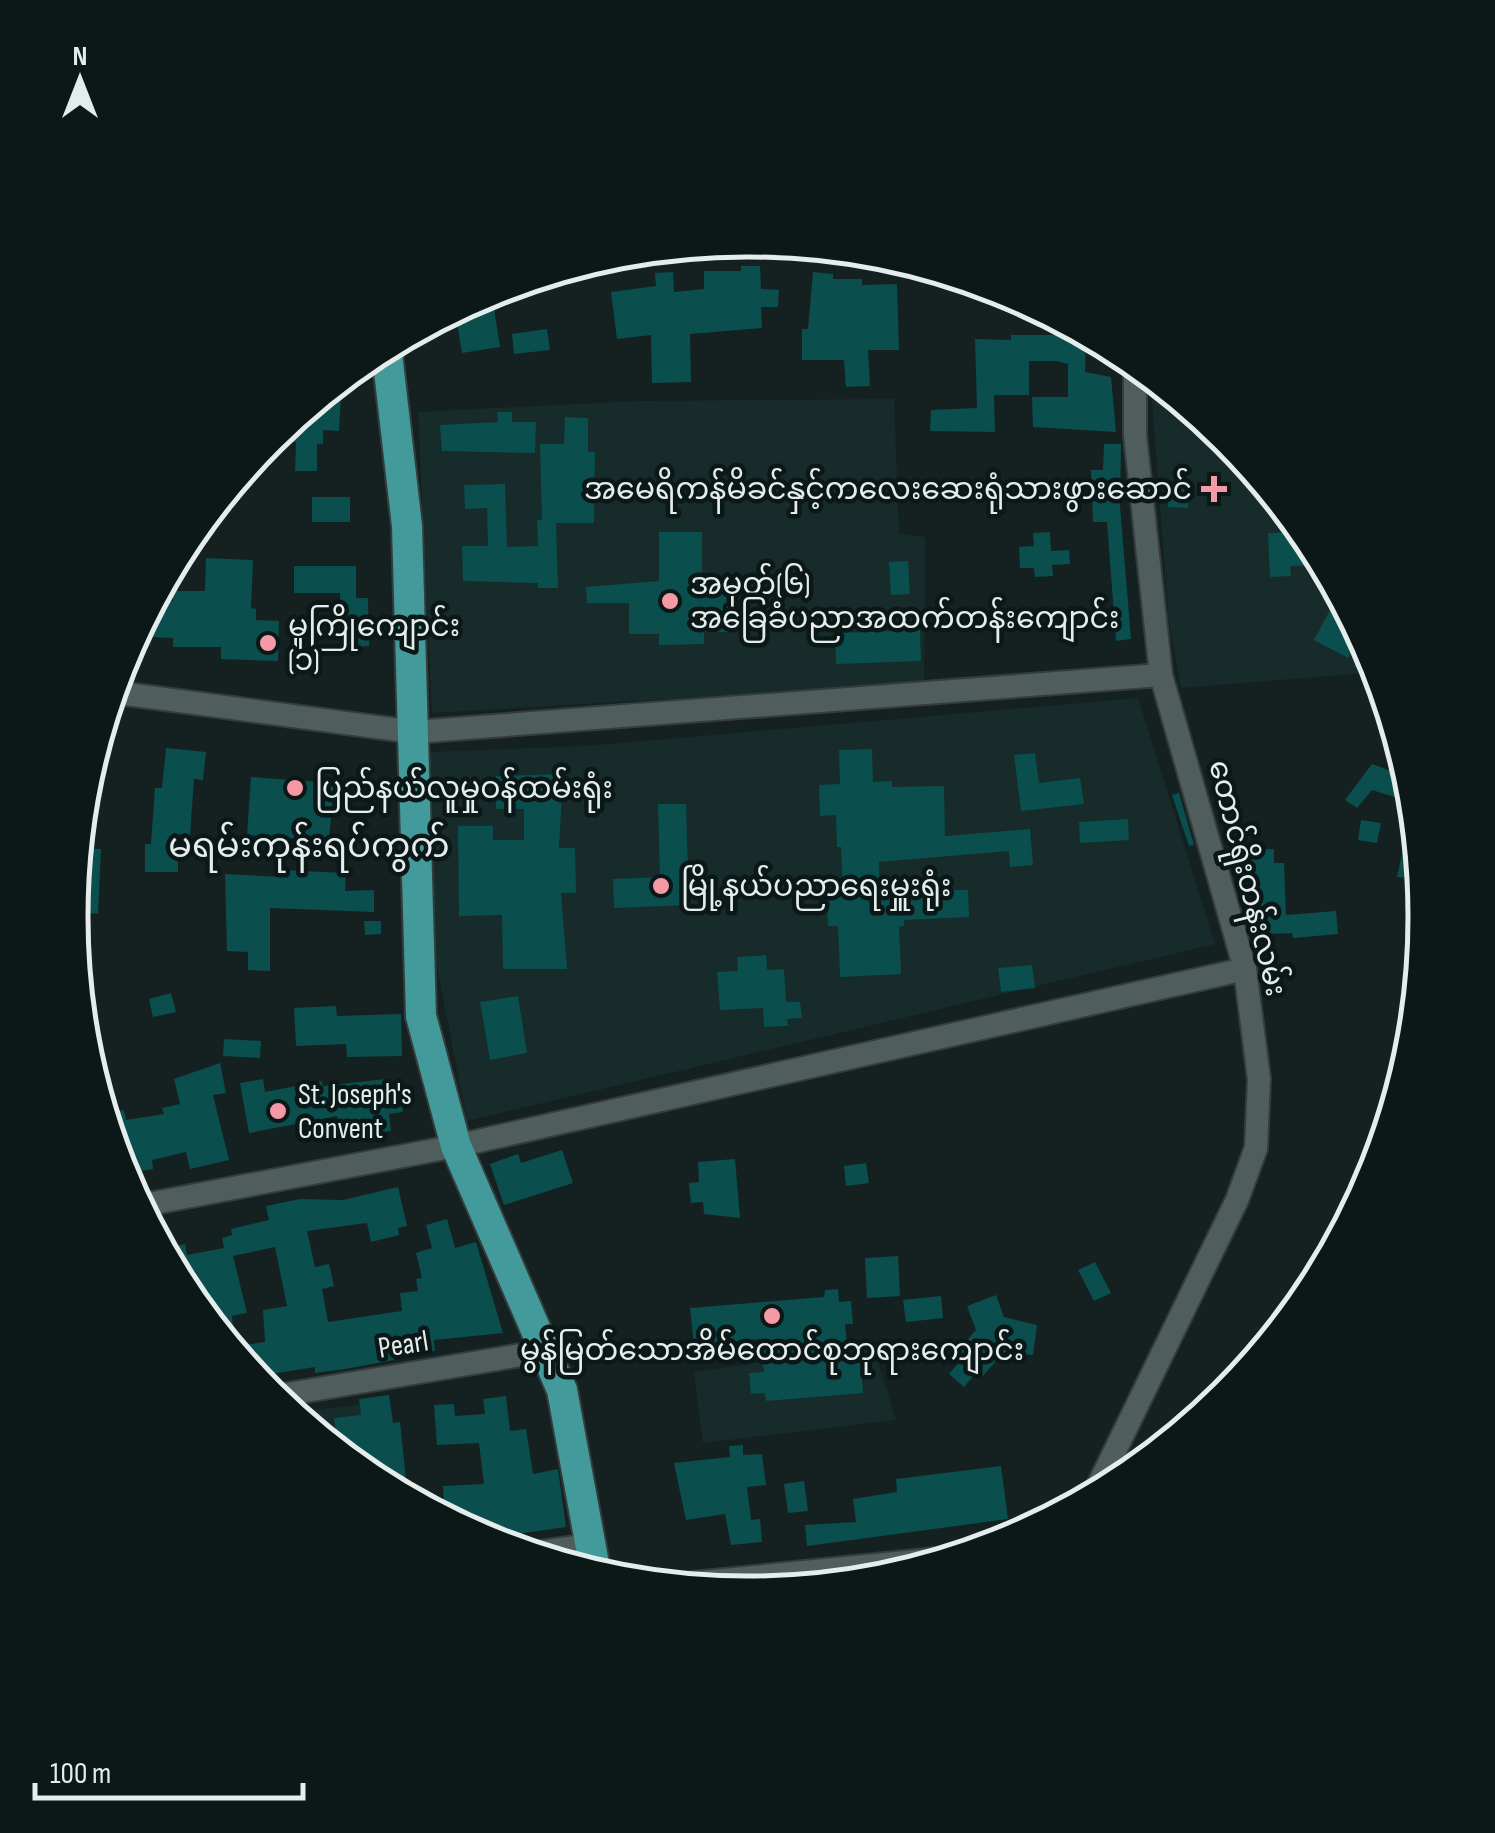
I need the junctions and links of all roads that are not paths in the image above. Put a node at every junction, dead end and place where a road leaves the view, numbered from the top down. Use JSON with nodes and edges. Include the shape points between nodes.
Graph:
{"nodes":[{"id":1,"x":388,"y":363,"type":"edge"},
{"id":2,"x":1136,"y":384,"type":"edge"},
{"id":3,"x":1161,"y":675,"type":"junction"},
{"id":4,"x":127,"y":694,"type":"edge"},
{"id":5,"x":414,"y":732,"type":"junction"},
{"id":6,"x":1246,"y":970,"type":"junction"},
{"id":7,"x":456,"y":1146,"type":"junction"},
{"id":8,"x":154,"y":1203,"type":"edge"},
{"id":9,"x":545,"y":1351,"type":"junction"},
{"id":10,"x":291,"y":1393,"type":"edge"},
{"id":11,"x":1106,"y":1470,"type":"edge"},
{"id":12,"x":594,"y":1558,"type":"edge"},
{"id":13,"x":852,"y":1568,"type":"edge"},
{"id":14,"x":774,"y":1575,"type":"edge"}],
"edges":[{"from":1,"to":5,"type":"main road","via":[[408,526]]},
{"from":2,"to":3,"type":"street","name":"တောင်ရိုးတန်းလမ်း","via":[[1135,435]]},
{"from":3,"to":5,"type":"street"},
{"from":3,"to":6,"type":"street","name":"တောင်ရိုးတန်းလမ်း"},
{"from":4,"to":5,"type":"street"},
{"from":5,"to":7,"type":"main road","via":[[421,1016]]},
{"from":6,"to":7,"type":"street"},
{"from":6,"to":11,"type":"street","name":"တောင်ရိုးတန်းလမ်း","via":[[1259,1079],[1256,1148]]},
{"from":7,"to":8,"type":"street"},
{"from":7,"to":9,"type":"main road"},
{"from":9,"to":10,"type":"street","name":"Pearl"},
{"from":9,"to":12,"type":"main road","via":[[562,1390]]},
{"from":13,"to":14,"type":"street"}]}
